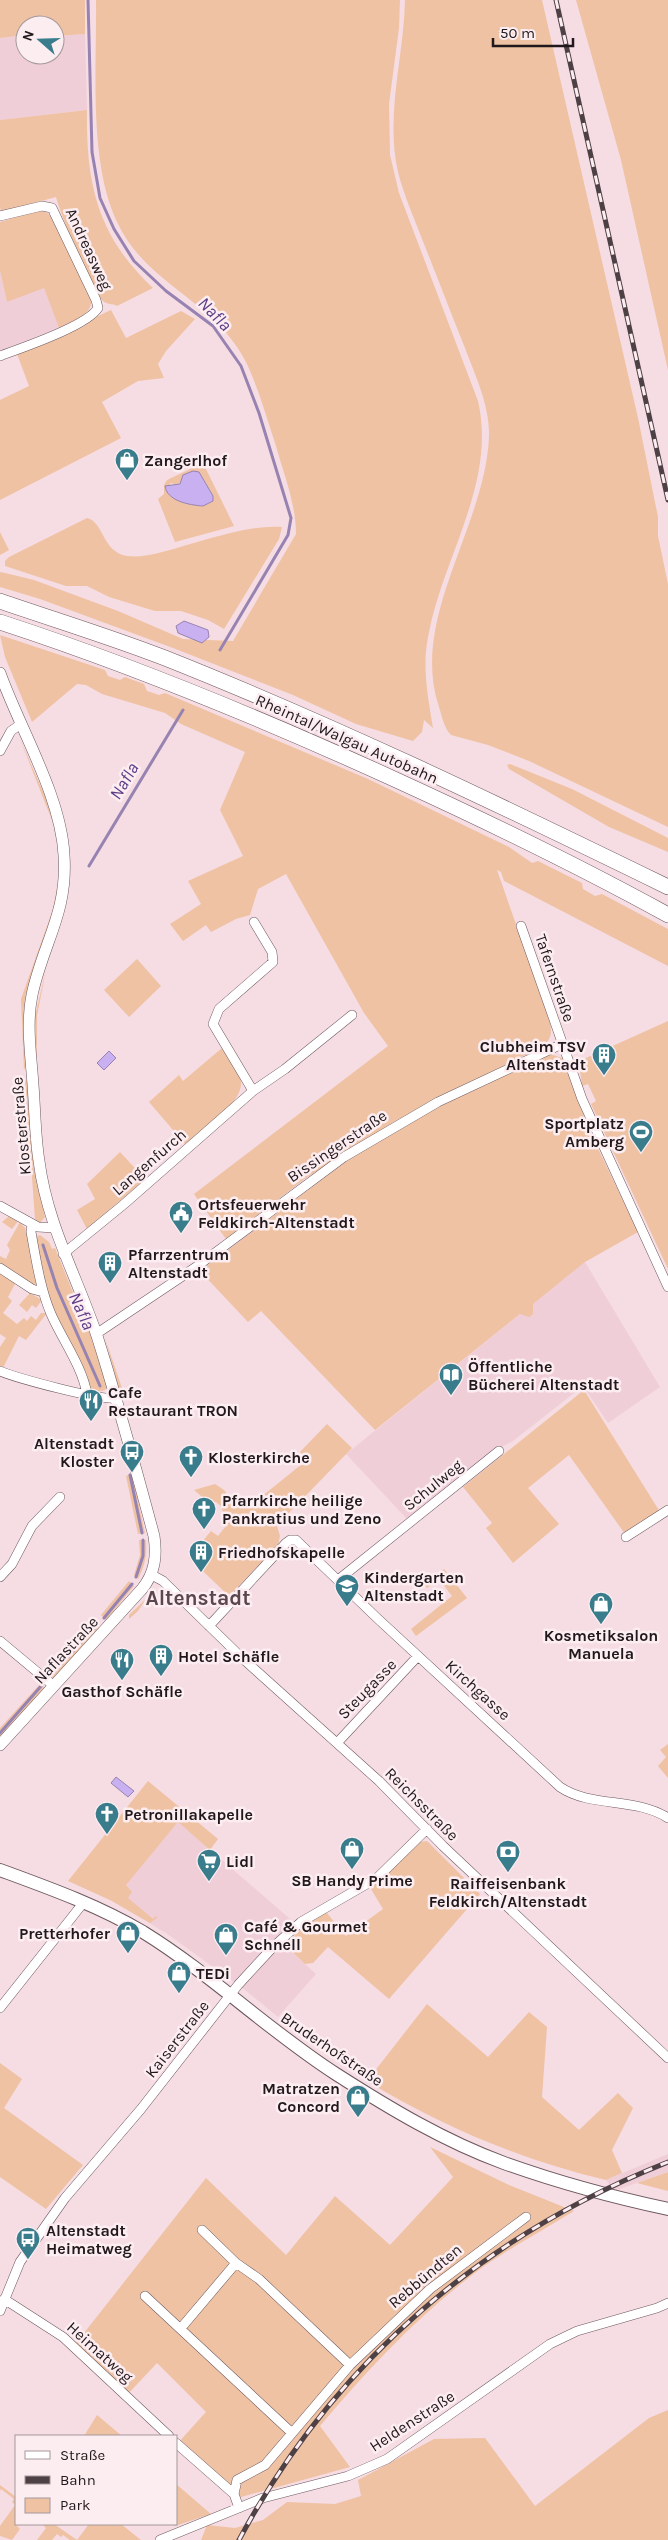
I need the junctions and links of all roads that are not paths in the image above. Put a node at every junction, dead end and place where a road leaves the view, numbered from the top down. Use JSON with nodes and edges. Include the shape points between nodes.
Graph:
{"nodes":[{"id":1,"x":0,"y":216,"type":"edge"},
{"id":2,"x":0,"y":356,"type":"edge"},
{"id":3,"x":0,"y":601,"type":"edge"},
{"id":4,"x":0,"y":622,"type":"edge"},
{"id":5,"x":0,"y":675,"type":"edge"},
{"id":6,"x":21,"y":724,"type":"junction"},
{"id":7,"x":0,"y":751,"type":"edge"},
{"id":8,"x":668,"y":887,"type":"edge"},
{"id":9,"x":668,"y":915,"type":"edge"},
{"id":10,"x":254,"y":922,"type":"dead end"},
{"id":11,"x":521,"y":926,"type":"dead end"},
{"id":12,"x":352,"y":1014,"type":"dead end"},
{"id":13,"x":562,"y":1044,"type":"junction"},
{"id":14,"x":253,"y":1091,"type":"junction"},
{"id":15,"x":0,"y":1206,"type":"edge"},
{"id":16,"x":32,"y":1224,"type":"junction"},
{"id":17,"x":54,"y":1228,"type":"junction"},
{"id":18,"x":63,"y":1254,"type":"junction"},
{"id":19,"x":0,"y":1268,"type":"edge"},
{"id":20,"x":668,"y":1287,"type":"edge"},
{"id":21,"x":43,"y":1292,"type":"junction"},
{"id":22,"x":96,"y":1334,"type":"junction"},
{"id":23,"x":0,"y":1371,"type":"edge"},
{"id":24,"x":87,"y":1394,"type":"junction"},
{"id":25,"x":116,"y":1398,"type":"junction"},
{"id":26,"x":500,"y":1451,"type":"dead end"},
{"id":27,"x":60,"y":1498,"type":"dead end"},
{"id":28,"x":668,"y":1510,"type":"edge"},
{"id":29,"x":626,"y":1536,"type":"dead end"},
{"id":30,"x":152,"y":1574,"type":"junction"},
{"id":31,"x":0,"y":1577,"type":"edge"},
{"id":32,"x":338,"y":1580,"type":"junction"},
{"id":33,"x":209,"y":1626,"type":"junction"},
{"id":34,"x":0,"y":1641,"type":"edge"},
{"id":35,"x":418,"y":1656,"type":"junction"},
{"id":36,"x":54,"y":1686,"type":"junction"},
{"id":37,"x":337,"y":1743,"type":"junction"},
{"id":38,"x":0,"y":1745,"type":"edge"},
{"id":39,"x":668,"y":1818,"type":"edge"},
{"id":40,"x":427,"y":1829,"type":"junction"},
{"id":41,"x":0,"y":1870,"type":"edge"},
{"id":42,"x":84,"y":1902,"type":"junction"},
{"id":43,"x":230,"y":1995,"type":"junction"},
{"id":44,"x":0,"y":2008,"type":"edge"},
{"id":45,"x":668,"y":2058,"type":"edge"},
{"id":46,"x":668,"y":2210,"type":"edge"},
{"id":47,"x":526,"y":2217,"type":"dead end"},
{"id":48,"x":202,"y":2230,"type":"dead end"},
{"id":49,"x":236,"y":2264,"type":"junction"},
{"id":50,"x":144,"y":2296,"type":"dead end"},
{"id":51,"x":4,"y":2299,"type":"junction"},
{"id":52,"x":668,"y":2303,"type":"edge"},
{"id":53,"x":0,"y":2311,"type":"edge"},
{"id":54,"x":180,"y":2328,"type":"junction"},
{"id":55,"x":350,"y":2365,"type":"junction"},
{"id":56,"x":292,"y":2432,"type":"junction"},
{"id":57,"x":168,"y":2435,"type":"edge"},
{"id":58,"x":178,"y":2445,"type":"edge"},
{"id":59,"x":234,"y":2494,"type":"junction"},
{"id":60,"x":239,"y":2508,"type":"junction"},
{"id":61,"x":160,"y":2540,"type":"edge"}],
"edges":[{"from":1,"to":2,"type":"street","name":"Andreasweg","via":[[42,206],[52,208],[98,304],[93,314],[53,335]]},
{"from":3,"to":8,"type":"highway","name":"Rheintal/Walgau Autobahn","via":[[162,657],[259,697],[375,748]]},
{"from":4,"to":9,"type":"highway","name":"Rheintal/Walgau Autobahn","via":[[88,651],[307,739],[468,814]]},
{"from":5,"to":6,"type":"main road","name":"Klosterstraße"},
{"from":6,"to":7,"type":"street","via":[[11,731]]},
{"from":6,"to":17,"type":"main road","name":"Klosterstraße","via":[[56,812],[64,854],[60,910],[35,984],[29,1020],[38,1160]]},
{"from":10,"to":14,"type":"street","via":[[272,952],[273,962],[219,1009],[213,1024]]},
{"from":11,"to":13,"type":"street","name":"Tafernstraße"},
{"from":12,"to":14,"type":"street","name":"Langenfurch"},
{"from":13,"to":20,"type":"street","name":"Tafernstraße","via":[[582,1099]]},
{"from":13,"to":22,"type":"street","name":"Bissingerstraße","via":[[438,1102],[344,1157],[196,1267]]},
{"from":14,"to":18,"type":"street","name":"Langenfurch"},
{"from":15,"to":16,"type":"street"},
{"from":16,"to":17,"type":"street"},
{"from":16,"to":21,"type":"street"},
{"from":17,"to":18,"type":"main road","name":"Klosterstraße"},
{"from":18,"to":22,"type":"main road","name":"Klosterstraße"},
{"from":19,"to":21,"type":"street","via":[[32,1289]]},
{"from":21,"to":24,"type":"street","via":[[83,1378]]},
{"from":22,"to":25,"type":"main road","name":"Klosterstraße"},
{"from":23,"to":24,"type":"street"},
{"from":24,"to":25,"type":"street"},
{"from":25,"to":30,"type":"main road","name":"Klosterstraße","via":[[154,1536],[156,1555]]},
{"from":26,"to":32,"type":"street","name":"Schulweg"},
{"from":27,"to":31,"type":"street","via":[[32,1526],[12,1564]]},
{"from":28,"to":29,"type":"street"},
{"from":30,"to":33,"type":"street","name":"Reichsstraße"},
{"from":30,"to":36,"type":"main road","name":"Naflastraße","via":[[120,1615]]},
{"from":32,"to":33,"type":"street","name":"Kirchgasse","via":[[293,1539]]},
{"from":32,"to":35,"type":"street","name":"Kirchgasse"},
{"from":33,"to":37,"type":"street","name":"Reichsstraße"},
{"from":34,"to":36,"type":"street"},
{"from":35,"to":37,"type":"street","name":"Steugasse"},
{"from":35,"to":39,"type":"street","name":"Kirchgasse","via":[[566,1791],[644,1808]]},
{"from":36,"to":38,"type":"main road","name":"Naflastraße"},
{"from":37,"to":40,"type":"street","name":"Reichsstraße"},
{"from":40,"to":43,"type":"street","name":"Kaiserstraße","via":[[377,1878],[301,1922],[273,1947]]},
{"from":40,"to":45,"type":"street","name":"Reichsstraße"},
{"from":41,"to":42,"type":"main road","name":"Bruderhofstraße"},
{"from":42,"to":43,"type":"main road","name":"Bruderhofstraße","via":[[144,1933]]},
{"from":42,"to":44,"type":"street"},
{"from":43,"to":46,"type":"main road","name":"Bruderhofstraße","via":[[312,2058],[431,2130],[503,2162],[608,2196]]},
{"from":43,"to":51,"type":"street","name":"Kaiserstraße","via":[[141,2110],[60,2205],[20,2262]]},
{"from":47,"to":55,"type":"street","name":"Rebbündten","via":[[430,2289]]},
{"from":48,"to":49,"type":"street"},
{"from":49,"to":54,"type":"street"},
{"from":49,"to":55,"type":"street","via":[[259,2279]]},
{"from":50,"to":54,"type":"street"},
{"from":51,"to":53,"type":"street","name":"Kaiserstraße"},
{"from":51,"to":57,"type":"street","name":"Heimatweg","via":[[63,2337]]},
{"from":52,"to":60,"type":"street","name":"Heldenstraße","via":[[577,2331],[550,2344],[388,2459],[348,2476],[278,2493]]},
{"from":54,"to":56,"type":"street"},
{"from":55,"to":56,"type":"street","name":"Rebbündten"},
{"from":56,"to":59,"type":"street","name":"Rebbündten","via":[[265,2465],[237,2480]]},
{"from":58,"to":59,"type":"street"},
{"from":59,"to":60,"type":"street"},
{"from":60,"to":61,"type":"street","name":"Heldenstraße"}]}
